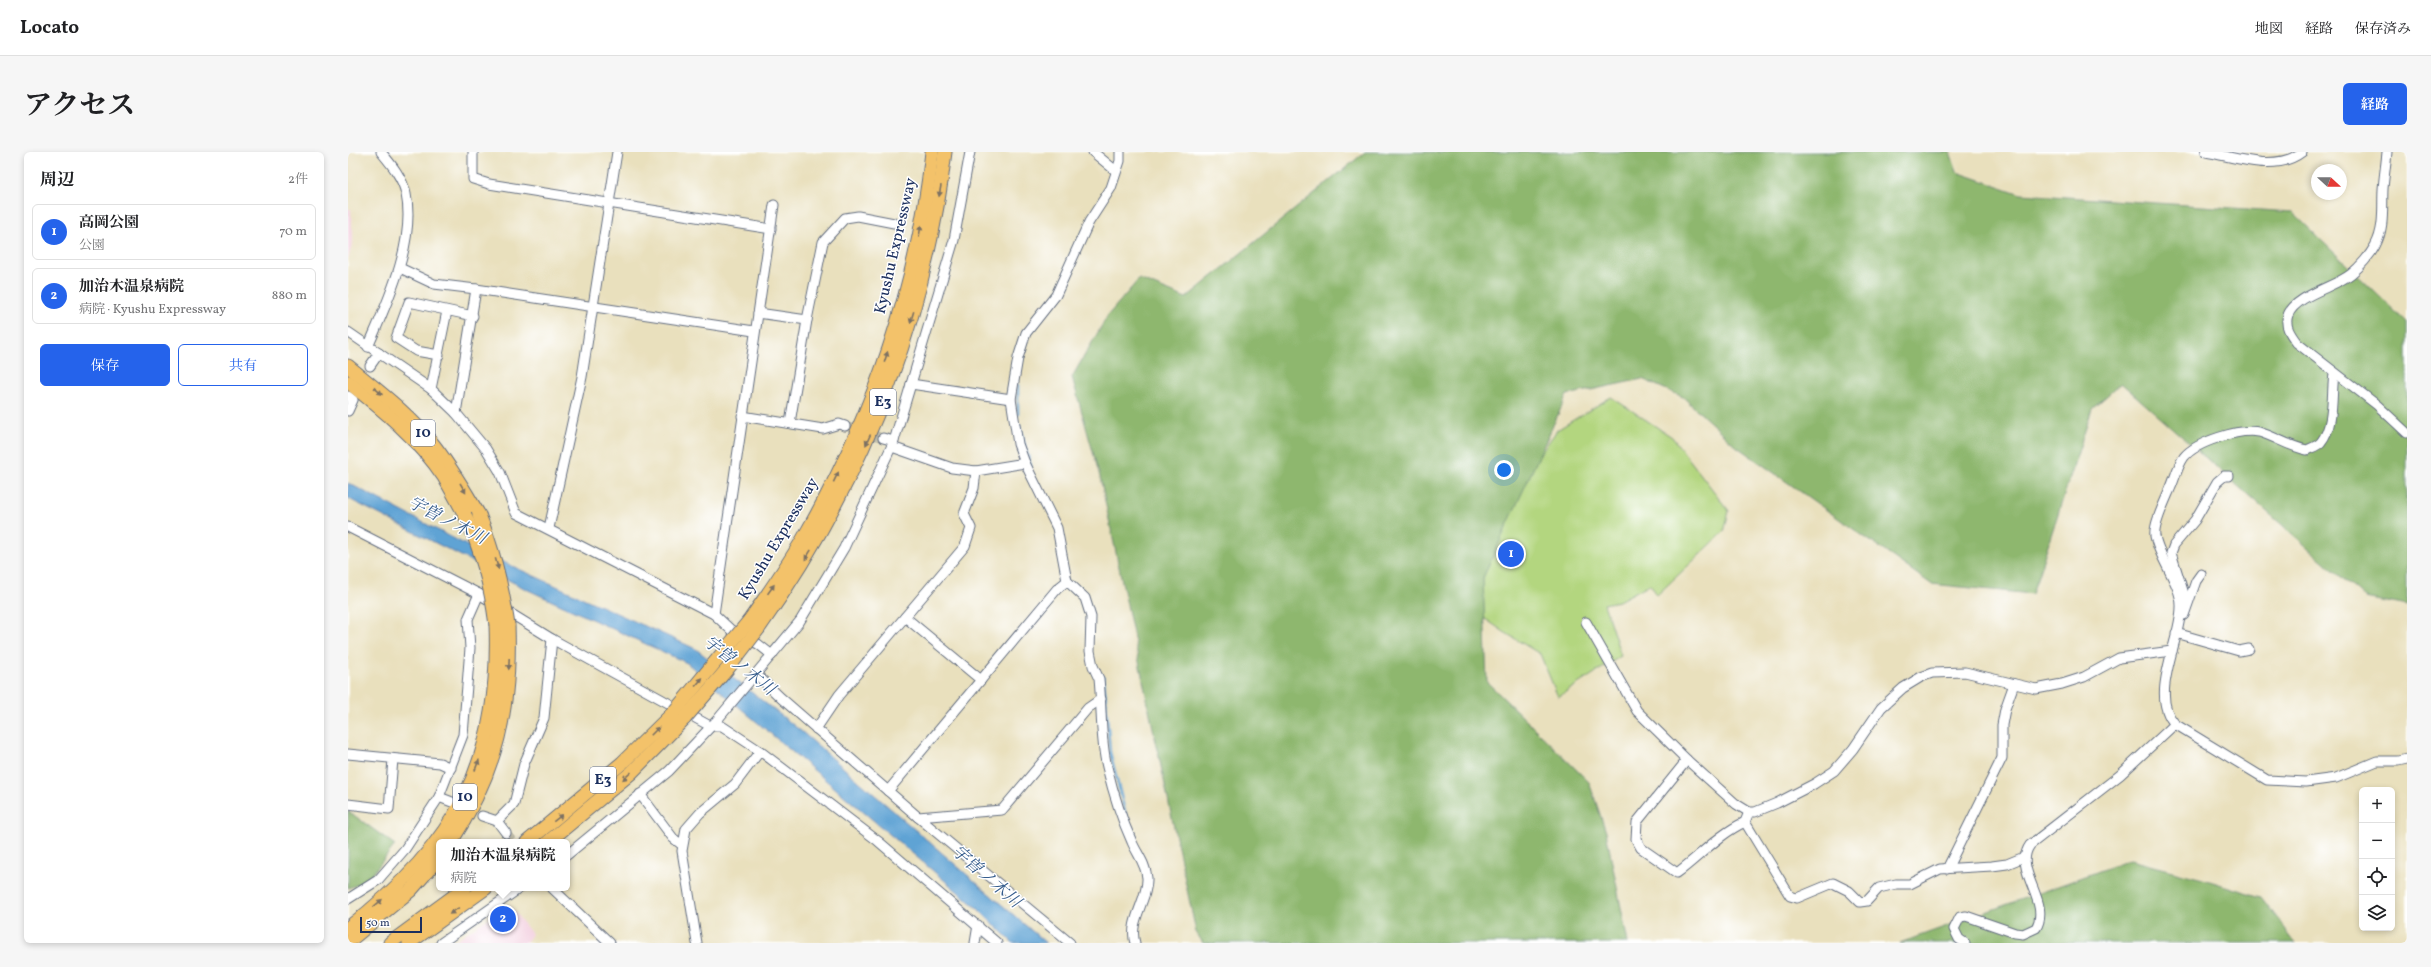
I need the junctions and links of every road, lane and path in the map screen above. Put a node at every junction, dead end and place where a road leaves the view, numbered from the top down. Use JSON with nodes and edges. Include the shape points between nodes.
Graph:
{"nodes":[{"id":1,"x":381,"y":152,"type":"edge"},
{"id":2,"x":473,"y":152,"type":"edge"},
{"id":3,"x":617,"y":152,"type":"edge"},
{"id":4,"x":932,"y":152,"type":"edge"},
{"id":5,"x":945,"y":152,"type":"edge"},
{"id":6,"x":970,"y":152,"type":"edge"},
{"id":7,"x":1093,"y":152,"type":"edge"},
{"id":8,"x":1120,"y":152,"type":"edge"},
{"id":9,"x":2206,"y":152,"type":"edge"},
{"id":10,"x":2302,"y":152,"type":"edge"},
{"id":11,"x":2387,"y":152,"type":"edge"},
{"id":12,"x":1116,"y":171,"type":"junction"},
{"id":13,"x":609,"y":202,"type":"junction"},
{"id":14,"x":774,"y":205,"type":"dead end"},
{"id":15,"x":894,"y":223,"type":"dead end"},
{"id":16,"x":771,"y":229,"type":"junction"},
{"id":17,"x":400,"y":268,"type":"junction"},
{"id":18,"x":476,"y":289,"type":"junction"},
{"id":19,"x":594,"y":306,"type":"junction"},
{"id":20,"x":447,"y":311,"type":"junction"},
{"id":21,"x":758,"y":313,"type":"junction"},
{"id":22,"x":473,"y":316,"type":"junction"},
{"id":23,"x":807,"y":320,"type":"junction"},
{"id":24,"x":754,"y":331,"type":"junction"},
{"id":25,"x":348,"y":332,"type":"edge"},
{"id":26,"x":368,"y":347,"type":"junction"},
{"id":27,"x":379,"y":354,"type":"junction"},
{"id":28,"x":439,"y":356,"type":"junction"},
{"id":29,"x":348,"y":366,"type":"edge"},
{"id":30,"x":370,"y":366,"type":"dead end"},
{"id":31,"x":2334,"y":374,"type":"junction"},
{"id":32,"x":348,"y":382,"type":"edge"},
{"id":33,"x":911,"y":384,"type":"junction"},
{"id":34,"x":431,"y":389,"type":"junction"},
{"id":35,"x":348,"y":396,"type":"edge"},
{"id":36,"x":1011,"y":399,"type":"junction"},
{"id":37,"x":348,"y":412,"type":"edge"},
{"id":38,"x":456,"y":413,"type":"junction"},
{"id":39,"x":742,"y":416,"type":"junction"},
{"id":40,"x":790,"y":423,"type":"junction"},
{"id":41,"x":845,"y":426,"type":"tunnel mouth"},
{"id":42,"x":2407,"y":433,"type":"edge"},
{"id":43,"x":884,"y":438,"type":"tunnel mouth"},
{"id":44,"x":893,"y":444,"type":"junction"},
{"id":45,"x":1025,"y":463,"type":"junction"},
{"id":46,"x":976,"y":471,"type":"junction"},
{"id":47,"x":2229,"y":476,"type":"dead end"},
{"id":48,"x":348,"y":526,"type":"edge"},
{"id":49,"x":549,"y":528,"type":"junction"},
{"id":50,"x":2201,"y":574,"type":"dead end"},
{"id":51,"x":1067,"y":581,"type":"junction"},
{"id":52,"x":479,"y":594,"type":"junction"},
{"id":53,"x":2181,"y":605,"type":"junction"},
{"id":54,"x":714,"y":614,"type":"junction"},
{"id":55,"x":905,"y":617,"type":"junction"},
{"id":56,"x":1586,"y":622,"type":"dead end"},
{"id":57,"x":2178,"y":623,"type":"junction"},
{"id":58,"x":754,"y":624,"type":"junction"},
{"id":59,"x":502,"y":625,"type":"junction"},
{"id":60,"x":2176,"y":633,"type":"junction"},
{"id":61,"x":552,"y":640,"type":"junction"},
{"id":62,"x":2249,"y":649,"type":"dead end"},
{"id":63,"x":2172,"y":652,"type":"junction"},
{"id":64,"x":772,"y":655,"type":"junction"},
{"id":65,"x":755,"y":675,"type":"junction"},
{"id":66,"x":980,"y":680,"type":"junction"},
{"id":67,"x":2014,"y":684,"type":"junction"},
{"id":68,"x":1101,"y":699,"type":"junction"},
{"id":69,"x":679,"y":715,"type":"junction"},
{"id":70,"x":2175,"y":724,"type":"junction"},
{"id":71,"x":710,"y":726,"type":"junction"},
{"id":72,"x":816,"y":729,"type":"junction"},
{"id":73,"x":760,"y":751,"type":"junction"},
{"id":74,"x":348,"y":754,"type":"edge"},
{"id":75,"x":393,"y":759,"type":"junction"},
{"id":76,"x":2407,"y":759,"type":"edge"},
{"id":77,"x":1687,"y":760,"type":"junction"},
{"id":78,"x":451,"y":768,"type":"junction"},
{"id":79,"x":888,"y":791,"type":"junction"},
{"id":80,"x":640,"y":794,"type":"junction"},
{"id":81,"x":439,"y":797,"type":"junction"},
{"id":82,"x":452,"y":802,"type":"dead end"},
{"id":83,"x":348,"y":804,"type":"edge"},
{"id":84,"x":1749,"y":812,"type":"junction"},
{"id":85,"x":482,"y":816,"type":"dead end"},
{"id":86,"x":918,"y":816,"type":"junction"},
{"id":87,"x":497,"y":822,"type":"junction"},
{"id":88,"x":1745,"y":822,"type":"junction"},
{"id":89,"x":506,"y":833,"type":"tunnel mouth"},
{"id":90,"x":439,"y":839,"type":"edge"},
{"id":91,"x":453,"y":839,"type":"edge"},
{"id":92,"x":531,"y":839,"type":"edge"},
{"id":93,"x":552,"y":839,"type":"edge"},
{"id":94,"x":436,"y":842,"type":"edge"},
{"id":95,"x":682,"y":845,"type":"junction"},
{"id":96,"x":570,"y":852,"type":"edge"},
{"id":97,"x":2024,"y":857,"type":"junction"},
{"id":98,"x":436,"y":861,"type":"edge"},
{"id":99,"x":1947,"y":869,"type":"junction"},
{"id":100,"x":461,"y":891,"type":"edge"},
{"id":101,"x":482,"y":891,"type":"edge"},
{"id":102,"x":516,"y":891,"type":"edge"},
{"id":103,"x":555,"y":891,"type":"edge"},
{"id":104,"x":348,"y":900,"type":"edge"},
{"id":105,"x":978,"y":925,"type":"junction"},
{"id":106,"x":348,"y":928,"type":"edge"},
{"id":107,"x":348,"y":942,"type":"edge"},
{"id":108,"x":390,"y":943,"type":"edge"},
{"id":109,"x":409,"y":943,"type":"edge"},
{"id":110,"x":441,"y":943,"type":"edge"},
{"id":111,"x":610,"y":943,"type":"edge"},
{"id":112,"x":697,"y":943,"type":"edge"},
{"id":113,"x":975,"y":943,"type":"edge"},
{"id":114,"x":997,"y":943,"type":"edge"},
{"id":115,"x":1070,"y":943,"type":"edge"},
{"id":116,"x":1135,"y":943,"type":"edge"},
{"id":117,"x":1965,"y":943,"type":"edge"}],
"edges":[{"from":1,"to":17,"type":"street","via":[[398,174],[406,194],[406,220]]},
{"from":2,"to":13,"type":"street","via":[[473,179],[489,184]]},
{"from":3,"to":13,"type":"street"},
{"from":58,"to":4,"type":"highway","name":"Kyushu Expressway","number":"E3","one_way":true,"via":[[836,478],[884,364],[918,242]]},
{"from":5,"to":58,"type":"highway","name":"Kyushu Expressway","number":"E3","one_way":true,"via":[[930,244],[915,306],[896,368],[873,428],[848,483],[818,539]]},
{"from":6,"to":33,"type":"street","via":[[954,240]]},
{"from":7,"to":12,"type":"street"},
{"from":8,"to":12,"type":"street"},
{"from":9,"to":10,"type":"street","via":[[2265,163],[2282,162]]},
{"from":11,"to":31,"type":"street","via":[[2383,217],[2375,247],[2351,274],[2323,291],[2308,296],[2294,307],[2288,316],[2290,333],[2297,344]]},
{"from":12,"to":36,"type":"street","via":[[1111,188],[1089,222],[1056,295],[1026,333],[1018,358]]},
{"from":13,"to":16,"type":"street"},
{"from":13,"to":19,"type":"street"},
{"from":14,"to":16,"type":"street"},
{"from":15,"to":23,"type":"street","via":[[858,216],[845,218],[823,242]]},
{"from":16,"to":21,"type":"street"},
{"from":17,"to":18,"type":"street","via":[[434,284]]},
{"from":17,"to":26,"type":"street"},
{"from":18,"to":19,"type":"street"},
{"from":18,"to":22,"type":"street"},
{"from":19,"to":24,"type":"street"},
{"from":19,"to":49,"type":"street","via":[[582,377]]},
{"from":20,"to":22,"type":"street"},
{"from":20,"to":28,"type":"street"},
{"from":20,"to":28,"type":"street","via":[[410,302],[396,338],[416,351]]},
{"from":21,"to":23,"type":"street"},
{"from":21,"to":24,"type":"street"},
{"from":22,"to":38,"type":"street"},
{"from":23,"to":40,"type":"street"},
{"from":24,"to":39,"type":"street"},
{"from":25,"to":26,"type":"street"},
{"from":26,"to":27,"type":"street"},
{"from":27,"to":30,"type":"street"},
{"from":27,"to":34,"type":"street"},
{"from":28,"to":34,"type":"street"},
{"from":29,"to":59,"type":"highway","number":"10","one_way":true,"bridge":true,"via":[[407,416],[432,442],[456,476],[479,515],[492,547],[501,578]]},
{"from":31,"to":42,"type":"street","via":[[2377,406]]},
{"from":31,"to":53,"type":"street","via":[[2327,432],[2320,443],[2307,450],[2292,447],[2261,433],[2243,431],[2196,446],[2184,458],[2166,499],[2155,535]]},
{"from":32,"to":59,"type":"highway","number":"10","bridge":true,"via":[[381,408],[420,447],[443,476],[465,515],[486,567]]},
{"from":33,"to":36,"type":"street"},
{"from":33,"to":44,"type":"street"},
{"from":34,"to":38,"type":"street"},
{"from":35,"to":37,"type":"street","via":[[353,400]]},
{"from":36,"to":45,"type":"street","via":[[1018,444]]},
{"from":38,"to":49,"type":"street","via":[[486,449],[500,472],[516,513]]},
{"from":39,"to":40,"type":"street"},
{"from":39,"to":54,"type":"street"},
{"from":40,"to":41,"type":"street","via":[[823,429],[839,424]]},
{"from":43,"to":44,"type":"street"},
{"from":44,"to":46,"type":"street","via":[[952,468]]},
{"from":44,"to":64,"type":"street","via":[[844,548],[800,621]]},
{"from":45,"to":46,"type":"street"},
{"from":45,"to":51,"type":"street","via":[[1057,528]]},
{"from":46,"to":55,"type":"street","via":[[974,488],[964,514],[971,528],[965,546]]},
{"from":47,"to":53,"type":"street","via":[[2224,476],[2217,482],[2195,520],[2170,553],[2186,598]]},
{"from":48,"to":52,"type":"street"},
{"from":49,"to":54,"type":"street"},
{"from":50,"to":57,"type":"street","via":[[2190,595],[2186,612]]},
{"from":51,"to":66,"type":"street","via":[[1057,589]]},
{"from":51,"to":68,"type":"street","via":[[1085,598],[1092,617],[1090,651],[1099,679]]},
{"from":52,"to":61,"type":"street"},
{"from":52,"to":78,"type":"street","via":[[468,619],[470,648],[463,735]]},
{"from":53,"to":57,"type":"street"},
{"from":54,"to":64,"type":"street","via":[[731,630],[758,644]]},
{"from":55,"to":66,"type":"street"},
{"from":55,"to":72,"type":"street","via":[[839,695]]},
{"from":56,"to":77,"type":"street","via":[[1638,711]]},
{"from":57,"to":60,"type":"street"},
{"from":58,"to":69,"type":"highway","name":"Kyushu Expressway","number":"E3","bridge":true,"via":[[729,667]]},
{"from":90,"to":59,"type":"highway","number":"10","one_way":true,"via":[[466,795],[486,741],[494,700]]},
{"from":59,"to":91,"type":"highway","number":"10","one_way":true,"via":[[508,685],[501,729],[490,768],[475,801]]},
{"from":60,"to":62,"type":"street","via":[[2226,645],[2239,651]]},
{"from":60,"to":63,"type":"street"},
{"from":61,"to":71,"type":"street"},
{"from":61,"to":87,"type":"street","via":[[544,718],[524,764],[514,804]]},
{"from":63,"to":67,"type":"street","via":[[2119,658],[2062,684],[2036,689]]},
{"from":63,"to":70,"type":"street","via":[[2164,696],[2166,711]]},
{"from":64,"to":65,"type":"street"},
{"from":65,"to":71,"type":"street"},
{"from":65,"to":72,"type":"street"},
{"from":66,"to":79,"type":"street"},
{"from":67,"to":84,"type":"street","via":[[1965,672],[1921,676],[1881,708],[1853,749],[1834,771],[1777,803]]},
{"from":67,"to":99,"type":"street","via":[[2002,725],[2002,758]]},
{"from":68,"to":86,"type":"street","via":[[1088,708],[1002,810]]},
{"from":68,"to":116,"type":"street","via":[[1107,766],[1121,813],[1147,877],[1146,891],[1135,922]]},
{"from":92,"to":69,"type":"highway","name":"Kyushu Expressway","number":"E3","one_way":true},
{"from":69,"to":93,"type":"highway","name":"Kyushu Expressway","number":"E3","one_way":true,"via":[[631,773]]},
{"from":70,"to":76,"type":"street","via":[[2267,780],[2306,782],[2328,779],[2377,761]]},
{"from":70,"to":97,"type":"street","via":[[2120,775],[2030,845]]},
{"from":71,"to":73,"type":"street","via":[[722,726]]},
{"from":71,"to":80,"type":"street","via":[[669,771]]},
{"from":72,"to":79,"type":"street"},
{"from":73,"to":95,"type":"street","via":[[735,784],[700,813],[686,829]]},
{"from":73,"to":105,"type":"street","via":[[878,841]]},
{"from":74,"to":75,"type":"street"},
{"from":75,"to":78,"type":"street","via":[[440,763]]},
{"from":75,"to":83,"type":"street","via":[[389,809]]},
{"from":77,"to":84,"type":"street"},
{"from":77,"to":88,"type":"street","via":[[1637,822],[1636,839],[1641,848],[1677,872],[1695,860],[1718,838]]},
{"from":78,"to":81,"type":"street"},
{"from":79,"to":86,"type":"street"},
{"from":80,"to":95,"type":"street","via":[[673,838]]},
{"from":80,"to":96,"type":"street"},
{"from":81,"to":82,"type":"street"},
{"from":81,"to":104,"type":"street","via":[[405,848],[378,880]]},
{"from":84,"to":88,"type":"street"},
{"from":85,"to":87,"type":"street"},
{"from":86,"to":115,"type":"street"},
{"from":87,"to":89,"type":"street"},
{"from":88,"to":99,"type":"street","via":[[1790,896],[1797,898],[1832,883],[1849,891],[1860,902],[1867,901],[1879,888],[1910,884],[1940,869]]},
{"from":106,"to":94,"type":"highway","number":"10","one_way":true,"via":[[397,888]]},
{"from":95,"to":112,"type":"street"},
{"from":97,"to":99,"type":"street","via":[[2007,864]]},
{"from":97,"to":117,"type":"street","via":[[2040,914],[2036,928],[2023,934],[2015,933],[1966,916],[1960,917],[1954,929],[1959,940]]},
{"from":98,"to":107,"type":"highway","via":[[411,890]]},
{"from":100,"to":108,"type":"highway"},
{"from":101,"to":109,"type":"highway","one_way":true},
{"from":102,"to":110,"type":"street"},
{"from":103,"to":111,"type":"street"},
{"from":105,"to":113,"type":"street"},
{"from":105,"to":114,"type":"street"}]}
